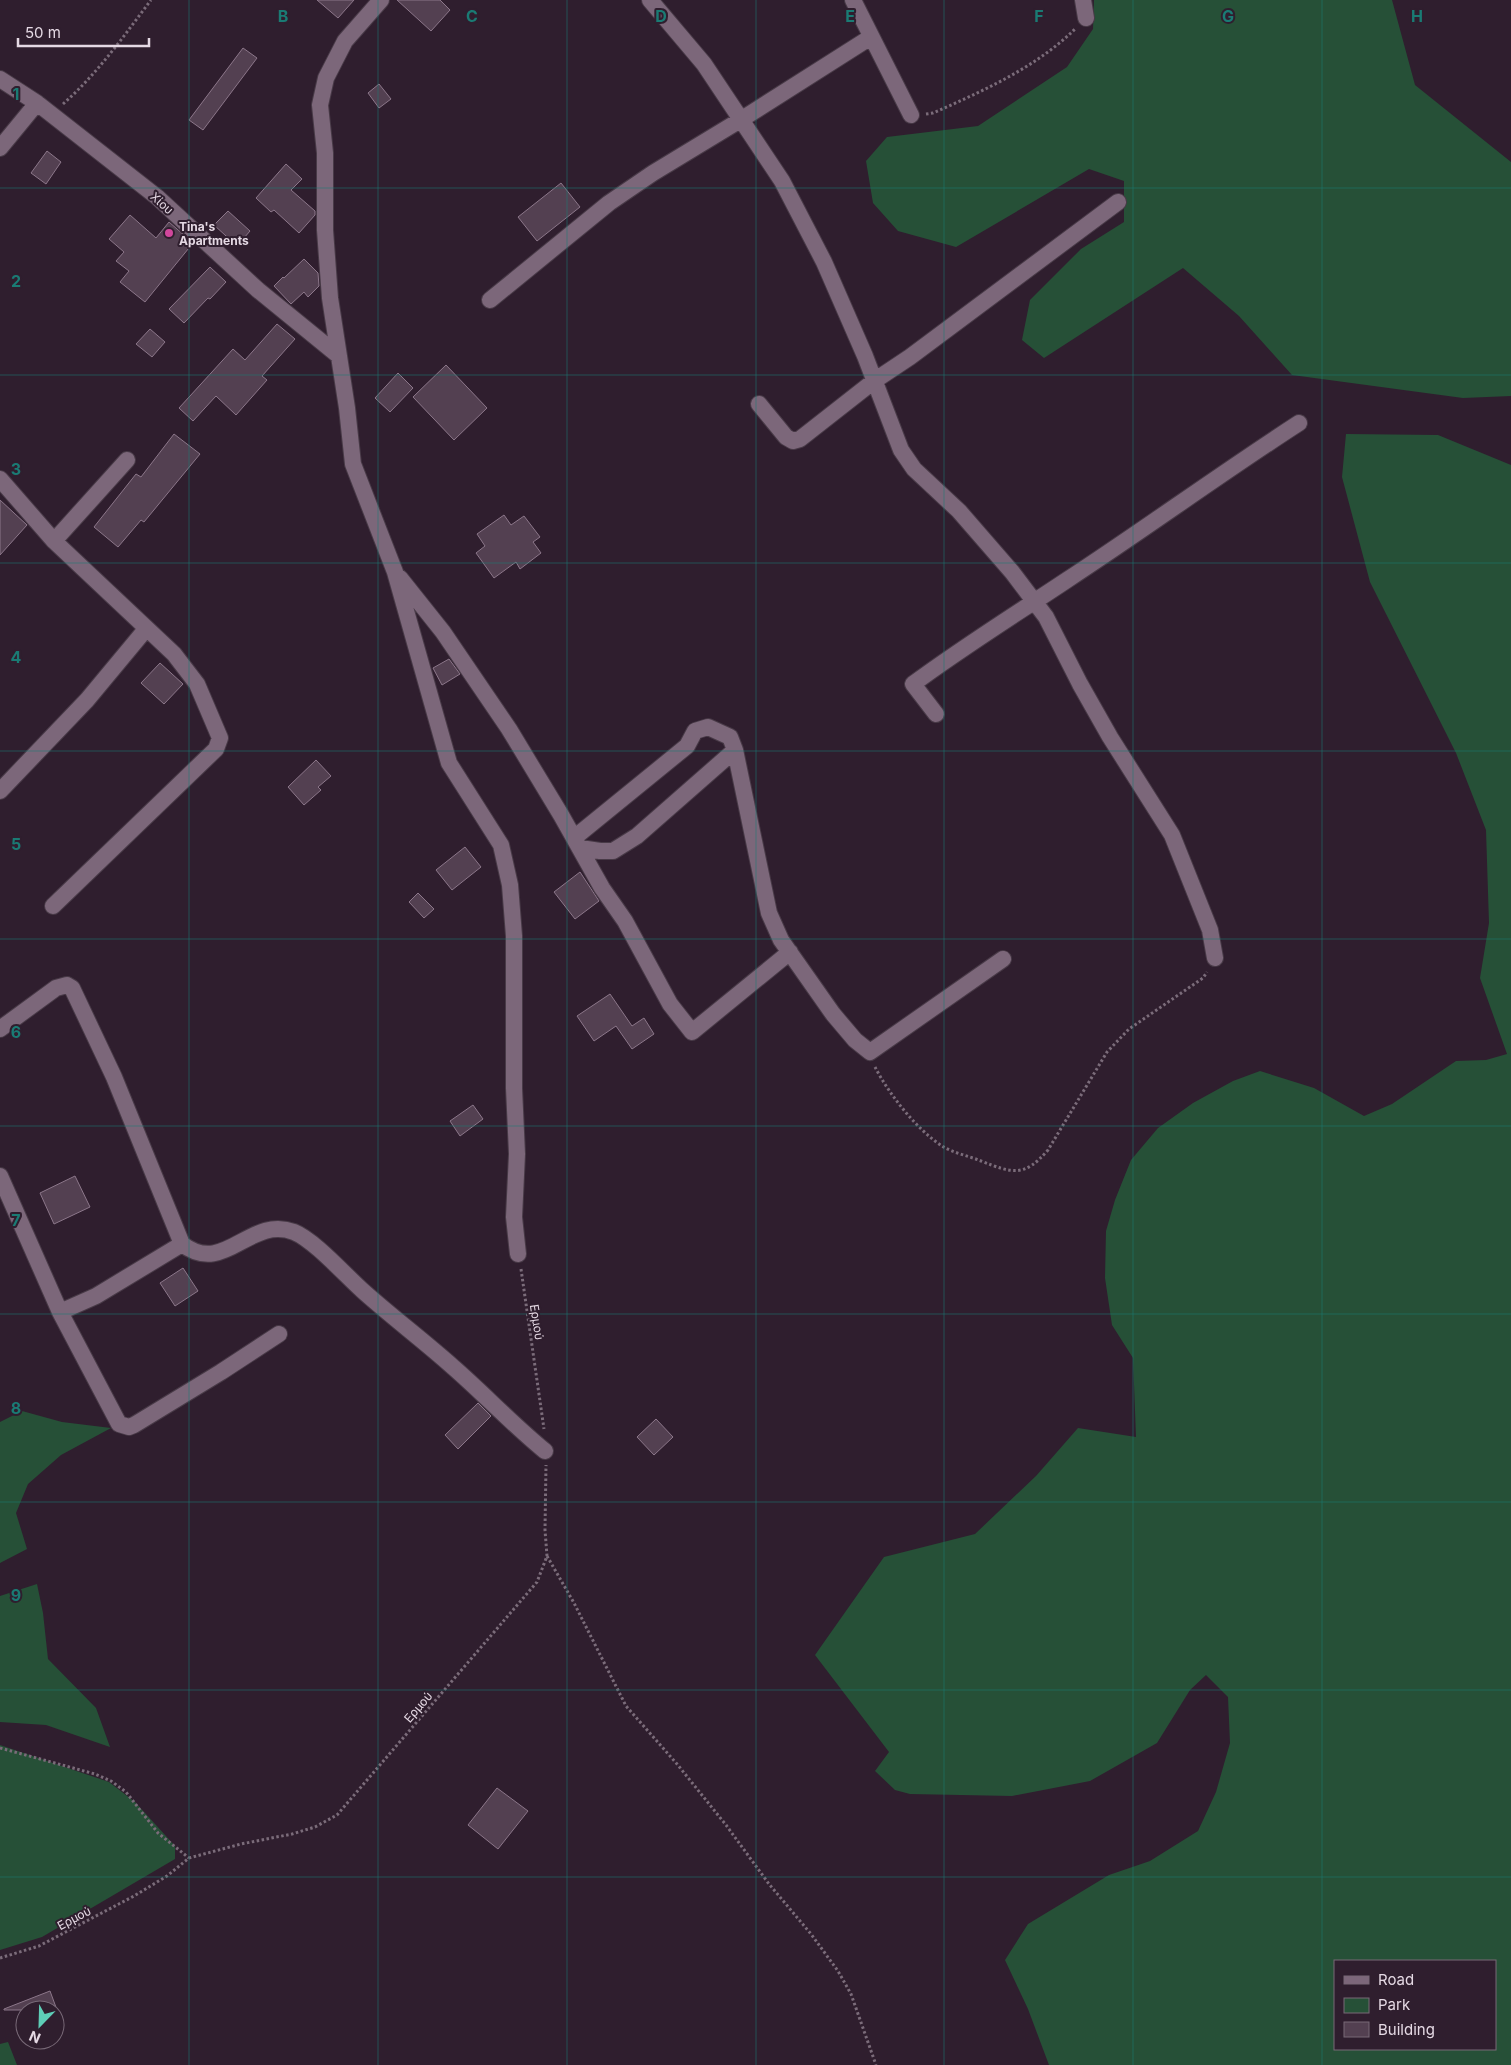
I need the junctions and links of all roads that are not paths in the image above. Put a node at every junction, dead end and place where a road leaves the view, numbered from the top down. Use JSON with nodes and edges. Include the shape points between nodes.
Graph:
{"nodes":[{"id":1,"x":381,"y":0,"type":"edge"},
{"id":2,"x":650,"y":0,"type":"edge"},
{"id":3,"x":853,"y":0,"type":"edge"},
{"id":4,"x":1083,"y":0,"type":"edge"},
{"id":5,"x":1086,"y":18,"type":"road end"},
{"id":6,"x":871,"y":37,"type":"junction"},
{"id":7,"x":0,"y":79,"type":"edge"},
{"id":8,"x":36,"y":102,"type":"junction"},
{"id":9,"x":911,"y":115,"type":"road end"},
{"id":10,"x":742,"y":119,"type":"junction"},
{"id":11,"x":0,"y":148,"type":"edge"},
{"id":12,"x":1118,"y":202,"type":"dead end"},
{"id":13,"x":490,"y":300,"type":"dead end"},
{"id":14,"x":339,"y":356,"type":"junction"},
{"id":15,"x":874,"y":382,"type":"junction"},
{"id":16,"x":759,"y":404,"type":"dead end"},
{"id":17,"x":1299,"y":423,"type":"dead end"},
{"id":18,"x":127,"y":460,"type":"dead end"},
{"id":19,"x":0,"y":479,"type":"edge"},
{"id":20,"x":54,"y":541,"type":"junction"},
{"id":21,"x":395,"y":572,"type":"junction"},
{"id":22,"x":1034,"y":602,"type":"junction"},
{"id":23,"x":146,"y":629,"type":"junction"},
{"id":24,"x":936,"y":714,"type":"dead end"},
{"id":25,"x":735,"y":750,"type":"junction"},
{"id":26,"x":0,"y":791,"type":"edge"},
{"id":27,"x":577,"y":843,"type":"junction"},
{"id":28,"x":53,"y":906,"type":"dead end"},
{"id":29,"x":790,"y":952,"type":"junction"},
{"id":30,"x":1215,"y":958,"type":"road end"},
{"id":31,"x":1003,"y":959,"type":"dead end"},
{"id":32,"x":0,"y":1029,"type":"edge"},
{"id":33,"x":0,"y":1176,"type":"edge"},
{"id":34,"x":182,"y":1244,"type":"junction"},
{"id":35,"x":518,"y":1254,"type":"road end"},
{"id":36,"x":60,"y":1312,"type":"junction"},
{"id":37,"x":279,"y":1334,"type":"dead end"},
{"id":38,"x":545,"y":1450,"type":"road end"}],
"edges":[{"from":1,"to":14,"type":"street","via":[[345,41],[326,78],[320,104],[326,153],[325,230],[330,298]]},
{"from":2,"to":10,"type":"street","via":[[704,64]]},
{"from":3,"to":6,"type":"street"},
{"from":4,"to":5,"type":"street"},
{"from":6,"to":9,"type":"street"},
{"from":6,"to":10,"type":"street"},
{"from":7,"to":8,"type":"street","name":"Χίου"},
{"from":8,"to":11,"type":"street"},
{"from":8,"to":14,"type":"street","name":"Χίου","via":[[157,197],[258,290]]},
{"from":10,"to":13,"type":"street","via":[[609,203]]},
{"from":10,"to":15,"type":"street","via":[[782,182],[824,262]]},
{"from":12,"to":15,"type":"street"},
{"from":14,"to":21,"type":"street","via":[[353,464]]},
{"from":15,"to":16,"type":"street","via":[[800,440],[786,437]]},
{"from":15,"to":22,"type":"street","via":[[901,450],[914,469],[959,511]]},
{"from":17,"to":22,"type":"street"},
{"from":18,"to":20,"type":"street"},
{"from":19,"to":20,"type":"street"},
{"from":20,"to":23,"type":"street"},
{"from":21,"to":27,"type":"street","via":[[443,632],[509,729]]},
{"from":21,"to":35,"type":"street","via":[[449,763],[501,845],[510,885],[514,936],[517,1154],[514,1217]]},
{"from":22,"to":24,"type":"street","via":[[913,684]]},
{"from":22,"to":30,"type":"street","via":[[1046,617],[1110,738],[1172,835],[1210,930]]},
{"from":23,"to":26,"type":"street","via":[[87,700]]},
{"from":23,"to":28,"type":"street","via":[[174,654],[197,684],[220,742]]},
{"from":25,"to":27,"type":"street","via":[[636,836],[613,851],[600,851]]},
{"from":25,"to":27,"type":"street","via":[[730,737],[708,727],[695,731],[687,746]]},
{"from":25,"to":29,"type":"street","via":[[770,913],[781,940]]},
{"from":27,"to":29,"type":"street","via":[[670,1004],[692,1032]]},
{"from":29,"to":31,"type":"street","via":[[833,1014],[870,1052]]},
{"from":32,"to":34,"type":"street","via":[[56,988],[67,985],[72,988],[114,1077]]},
{"from":33,"to":36,"type":"street"},
{"from":34,"to":36,"type":"street","via":[[96,1296]]},
{"from":34,"to":38,"type":"street","via":[[192,1252],[216,1254],[263,1232],[294,1232]]},
{"from":36,"to":37,"type":"street","via":[[115,1420],[123,1426],[134,1425]]}]}
